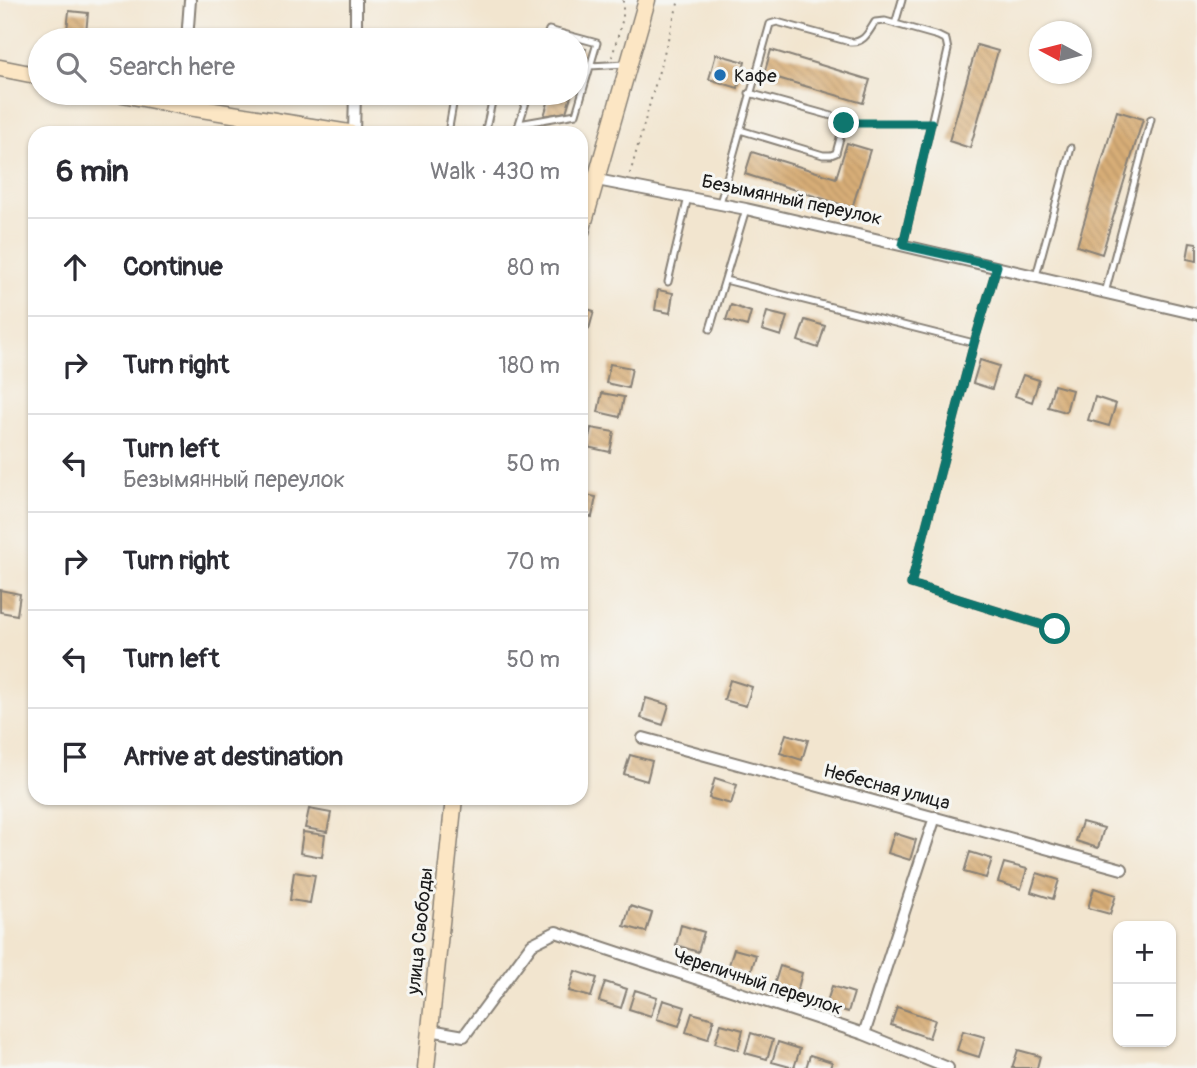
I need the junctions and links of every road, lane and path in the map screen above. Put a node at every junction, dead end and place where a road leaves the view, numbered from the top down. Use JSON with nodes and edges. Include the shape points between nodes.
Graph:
{"nodes":[{"id":1,"x":190,"y":0,"type":"edge"},
{"id":2,"x":356,"y":0,"type":"edge"},
{"id":3,"x":622,"y":0,"type":"edge"},
{"id":4,"x":646,"y":0,"type":"edge"},
{"id":5,"x":679,"y":0,"type":"edge"},
{"id":6,"x":902,"y":0,"type":"edge"},
{"id":7,"x":894,"y":24,"type":"junction"},
{"id":8,"x":188,"y":28,"type":"edge"},
{"id":9,"x":356,"y":28,"type":"edge"},
{"id":10,"x":588,"y":41,"type":"edge"},
{"id":11,"x":629,"y":64,"type":"junction"},
{"id":12,"x":610,"y":65,"type":"junction"},
{"id":13,"x":590,"y":66,"type":"junction"},
{"id":14,"x":0,"y":68,"type":"edge"},
{"id":15,"x":588,"y":73,"type":"edge"},
{"id":16,"x":28,"y":74,"type":"edge"},
{"id":17,"x":750,"y":93,"type":"junction"},
{"id":18,"x":209,"y":105,"type":"edge"},
{"id":19,"x":354,"y":105,"type":"edge"},
{"id":20,"x":453,"y":105,"type":"edge"},
{"id":21,"x":491,"y":105,"type":"edge"},
{"id":22,"x":525,"y":105,"type":"edge"},
{"id":23,"x":579,"y":105,"type":"edge"},
{"id":24,"x":1151,"y":119,"type":"dead end"},
{"id":25,"x":844,"y":123,"type":"junction"},
{"id":26,"x":931,"y":123,"type":"junction"},
{"id":27,"x":519,"y":124,"type":"joint"},
{"id":28,"x":316,"y":126,"type":"edge"},
{"id":29,"x":353,"y":126,"type":"edge"},
{"id":30,"x":449,"y":126,"type":"edge"},
{"id":31,"x":487,"y":126,"type":"edge"},
{"id":32,"x":740,"y":130,"type":"junction"},
{"id":33,"x":1071,"y":148,"type":"dead end"},
{"id":34,"x":589,"y":178,"type":"edge"},
{"id":35,"x":627,"y":185,"type":"junction"},
{"id":36,"x":688,"y":197,"type":"junction"},
{"id":37,"x":719,"y":204,"type":"junction"},
{"id":38,"x":746,"y":209,"type":"junction"},
{"id":39,"x":903,"y":245,"type":"junction"},
{"id":40,"x":997,"y":266,"type":"junction"},
{"id":41,"x":1036,"y":276,"type":"junction"},
{"id":42,"x":724,"y":280,"type":"junction"},
{"id":43,"x":668,"y":282,"type":"dead end"},
{"id":44,"x":1105,"y":293,"type":"junction"},
{"id":45,"x":1197,"y":314,"type":"edge"},
{"id":46,"x":710,"y":329,"type":"dead end"},
{"id":47,"x":974,"y":343,"type":"junction"},
{"id":48,"x":1055,"y":629,"type":"dead end"},
{"id":49,"x":643,"y":738,"type":"dead end"},
{"id":50,"x":453,"y":805,"type":"edge"},
{"id":51,"x":935,"y":817,"type":"junction"},
{"id":52,"x":1122,"y":869,"type":"dead end"},
{"id":53,"x":430,"y":1030,"type":"junction"},
{"id":54,"x":864,"y":1034,"type":"junction"},
{"id":55,"x":426,"y":1068,"type":"edge"},
{"id":56,"x":947,"y":1068,"type":"edge"}],
"edges":[{"from":1,"to":8,"type":"street"},
{"from":2,"to":9,"type":"street"},
{"from":3,"to":12,"type":"path","via":[[623,18]]},
{"from":4,"to":11,"type":"main road"},
{"from":5,"to":35,"type":"path"},
{"from":6,"to":7,"type":"lane"},
{"from":7,"to":17,"type":"lane","via":[[875,22],[858,43],[770,24]]},
{"from":7,"to":26,"type":"lane","via":[[946,40],[948,50]]},
{"from":10,"to":13,"type":"lane","via":[[597,43]]},
{"from":11,"to":12,"type":"lane"},
{"from":11,"to":34,"type":"main road"},
{"from":12,"to":13,"type":"lane"},
{"from":13,"to":15,"type":"lane"},
{"from":14,"to":16,"type":"main road"},
{"from":17,"to":25,"type":"lane"},
{"from":17,"to":32,"type":"lane"},
{"from":18,"to":28,"type":"main road"},
{"from":19,"to":29,"type":"street"},
{"from":20,"to":30,"type":"lane"},
{"from":21,"to":31,"type":"lane"},
{"from":22,"to":27,"type":"lane"},
{"from":23,"to":27,"type":"lane","via":[[576,114]]},
{"from":24,"to":44,"type":"lane"},
{"from":25,"to":26,"type":"path"},
{"from":25,"to":32,"type":"lane","via":[[836,153],[831,155]]},
{"from":26,"to":39,"type":"lane"},
{"from":32,"to":37,"type":"lane"},
{"from":33,"to":41,"type":"lane"},
{"from":34,"to":35,"type":"street","name":"Безымянный переулок"},
{"from":35,"to":36,"type":"street","name":"Безымянный переулок"},
{"from":36,"to":37,"type":"street","name":"Безымянный переулок"},
{"from":36,"to":43,"type":"lane"},
{"from":37,"to":38,"type":"street","name":"Безымянный переулок"},
{"from":38,"to":39,"type":"street","name":"Безымянный переулок"},
{"from":38,"to":42,"type":"lane"},
{"from":39,"to":40,"type":"street","name":"Безымянный переулок"},
{"from":40,"to":41,"type":"street","name":"Безымянный переулок"},
{"from":40,"to":47,"type":"lane"},
{"from":41,"to":44,"type":"street","name":"Безымянный переулок"},
{"from":42,"to":46,"type":"lane"},
{"from":42,"to":47,"type":"lane"},
{"from":44,"to":45,"type":"street","name":"Безымянный переулок"},
{"from":47,"to":48,"type":"lane","via":[[911,584]]},
{"from":49,"to":51,"type":"street","name":"Небесная улица"},
{"from":50,"to":53,"type":"main road","name":"улица Свободы"},
{"from":51,"to":52,"type":"street","name":"Небесная улица"},
{"from":51,"to":54,"type":"street"},
{"from":53,"to":54,"type":"street","name":"Черепичный переулок","via":[[464,1035],[532,944],[556,932]]},
{"from":53,"to":55,"type":"main road","name":"улица Свободы"},
{"from":54,"to":56,"type":"street","name":"Черепичный переулок"}]}
